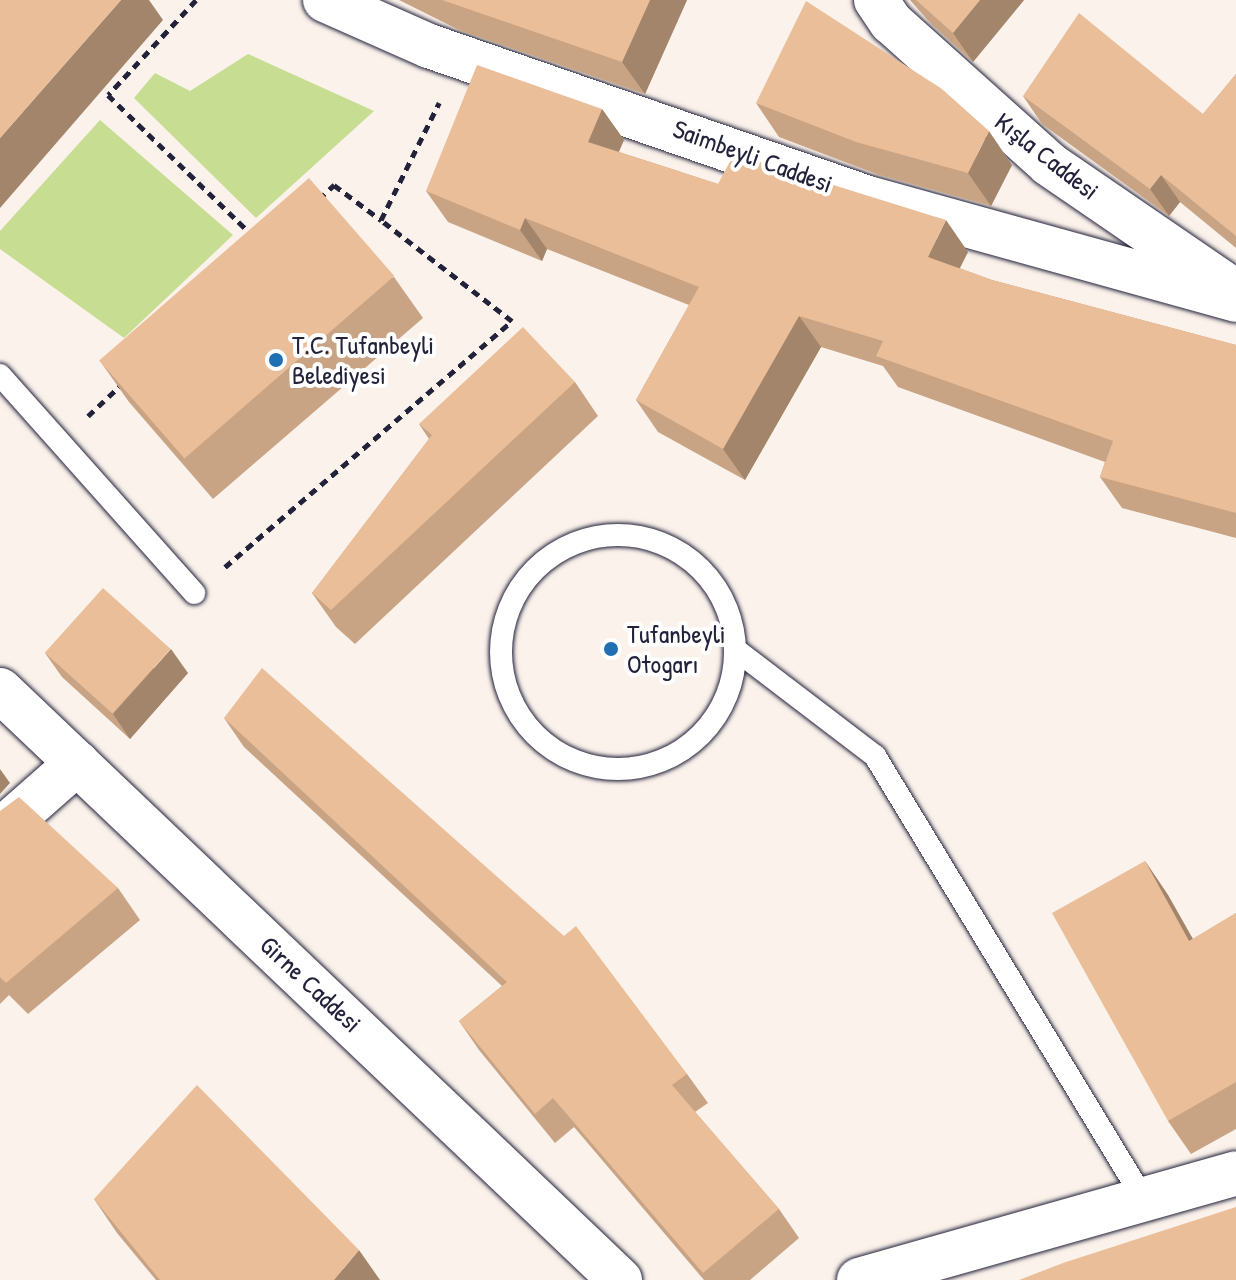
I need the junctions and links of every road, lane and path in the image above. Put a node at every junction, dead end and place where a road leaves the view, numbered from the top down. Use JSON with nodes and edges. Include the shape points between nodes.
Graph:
{"nodes":[{"id":1,"x":196,"y":0,"type":"edge"},
{"id":2,"x":325,"y":0,"type":"edge"},
{"id":3,"x":876,"y":0,"type":"edge"},
{"id":4,"x":462,"y":57,"type":"junction"},
{"id":5,"x":311,"y":206,"type":"edge"},
{"id":6,"x":381,"y":220,"type":"junction"},
{"id":7,"x":255,"y":238,"type":"edge"},
{"id":8,"x":1236,"y":292,"type":"edge"},
{"id":9,"x":1236,"y":300,"type":"edge"},
{"id":10,"x":0,"y":375,"type":"edge"},
{"id":11,"x":129,"y":378,"type":"edge"},
{"id":12,"x":60,"y":442,"type":"junction"},
{"id":13,"x":194,"y":593,"type":"joint"},
{"id":14,"x":736,"y":650,"type":"junction"},
{"id":15,"x":0,"y":690,"type":"edge"},
{"id":16,"x":77,"y":763,"type":"junction"},
{"id":17,"x":0,"y":831,"type":"edge"},
{"id":18,"x":1236,"y":1173,"type":"edge"},
{"id":19,"x":1146,"y":1203,"type":"junction"},
{"id":20,"x":620,"y":1280,"type":"edge"},
{"id":21,"x":859,"y":1280,"type":"edge"}],
"edges":[{"from":1,"to":7,"type":"path","via":[[108,95]]},
{"from":2,"to":4,"type":"street","name":"Saimbeyli Caddesi"},
{"from":3,"to":8,"type":"street","name":"Kışla Caddesi","via":[[891,22],[1049,164]]},
{"from":4,"to":6,"type":"path"},
{"from":4,"to":9,"type":"street","name":"Saimbeyli Caddesi","via":[[872,199]]},
{"from":5,"to":6,"type":"path","via":[[334,185]]},
{"from":6,"to":13,"type":"path","via":[[512,321]]},
{"from":10,"to":12,"type":"lane"},
{"from":11,"to":12,"type":"path"},
{"from":12,"to":13,"type":"lane"},
{"from":14,"to":14,"type":"lane","via":[[730,613],[713,581],[686,555],[653,538],[617,533],[580,540],[547,557],[521,584],[505,617],[500,654],[507,695],[529,730],[560,756],[599,769],[640,769],[679,754],[710,727],[730,691]]},
{"from":14,"to":19,"type":"lane","via":[[875,756]]},
{"from":15,"to":16,"type":"street","name":"Girne Caddesi"},
{"from":16,"to":17,"type":"street"},
{"from":16,"to":20,"type":"street","name":"Girne Caddesi"},
{"from":18,"to":19,"type":"street"},
{"from":19,"to":21,"type":"street"}]}
